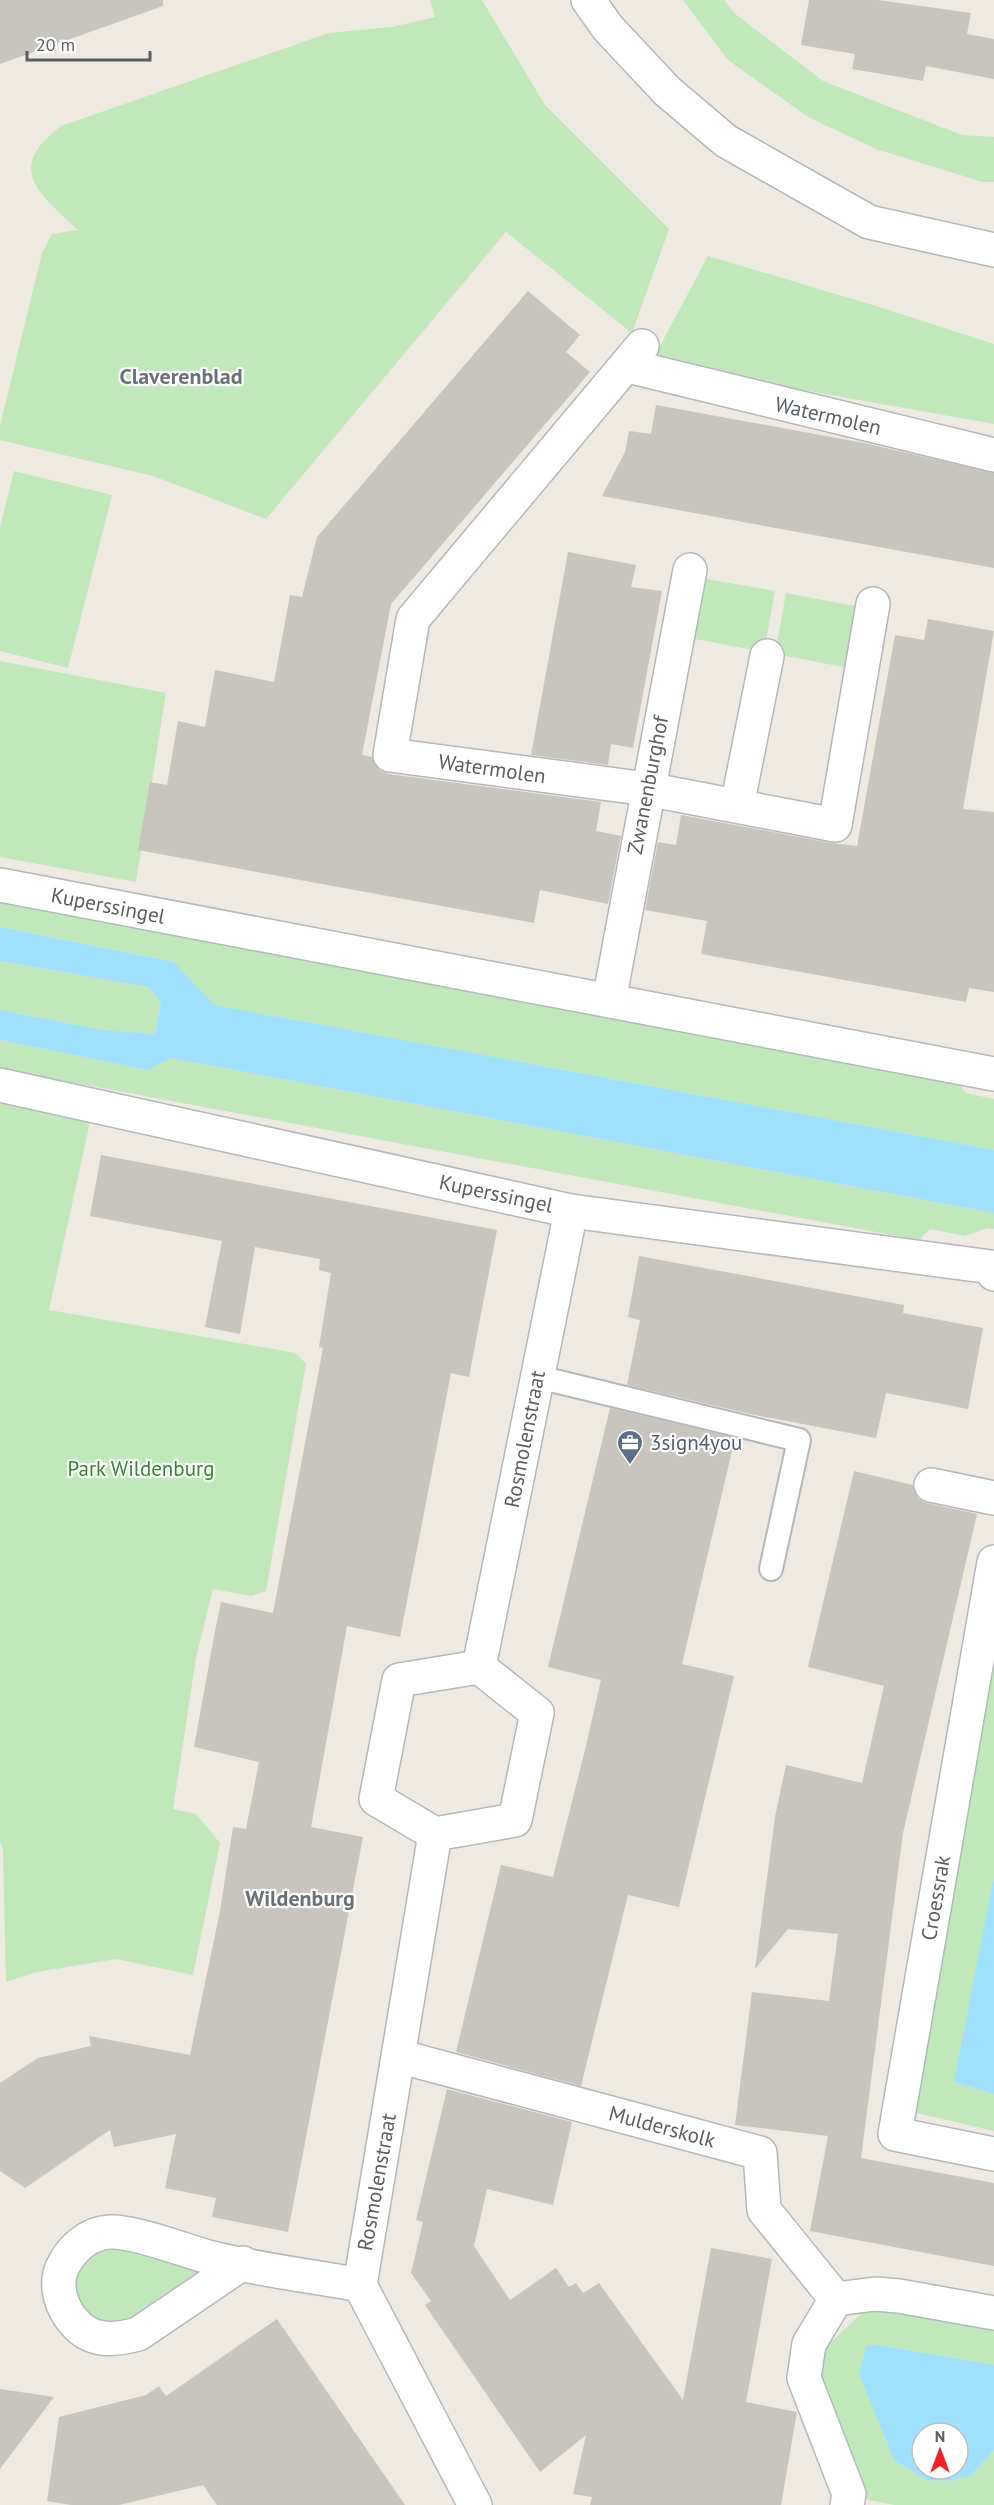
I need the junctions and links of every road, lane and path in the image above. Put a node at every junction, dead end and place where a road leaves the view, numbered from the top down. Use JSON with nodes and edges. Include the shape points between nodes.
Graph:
{"nodes":[{"id":1,"x":588,"y":0,"type":"edge"},
{"id":2,"x":994,"y":250,"type":"edge"},
{"id":3,"x":994,"y":455,"type":"edge"},
{"id":4,"x":690,"y":570,"type":"dead end"},
{"id":5,"x":873,"y":604,"type":"dead end"},
{"id":6,"x":767,"y":656,"type":"dead end"},
{"id":7,"x":647,"y":789,"type":"junction"},
{"id":8,"x":738,"y":806,"type":"junction"},
{"id":9,"x":0,"y":885,"type":"edge"},
{"id":10,"x":609,"y":1001,"type":"junction"},
{"id":11,"x":994,"y":1074,"type":"edge"},
{"id":12,"x":0,"y":1085,"type":"edge"},
{"id":13,"x":572,"y":1211,"type":"junction"},
{"id":14,"x":994,"y":1274,"type":"edge"},
{"id":15,"x":538,"y":1377,"type":"junction"},
{"id":16,"x":931,"y":1485,"type":"dead end"},
{"id":17,"x":994,"y":1498,"type":"edge"},
{"id":18,"x":994,"y":1562,"type":"edge"},
{"id":19,"x":771,"y":1569,"type":"dead end"},
{"id":20,"x":479,"y":1667,"type":"junction"},
{"id":21,"x":435,"y":1834,"type":"junction"},
{"id":22,"x":398,"y":2056,"type":"junction"},
{"id":23,"x":994,"y":2154,"type":"edge"},
{"id":24,"x":243,"y":2263,"type":"junction"},
{"id":25,"x":360,"y":2285,"type":"junction"},
{"id":26,"x":836,"y":2299,"type":"junction"},
{"id":27,"x":994,"y":2313,"type":"edge"},
{"id":28,"x":475,"y":2505,"type":"edge"},
{"id":29,"x":847,"y":2505,"type":"edge"}],
"edges":[{"from":1,"to":2,"type":"street","via":[[608,28],[667,91],[726,141],[869,222]]},
{"from":3,"to":7,"type":"street","name":"Watermolen","via":[[635,356],[414,619],[390,755]]},
{"from":4,"to":7,"type":"street","name":"Zwanenburghof"},
{"from":5,"to":8,"type":"street","name":"Watermolen","via":[[835,825]]},
{"from":6,"to":8,"type":"street"},
{"from":7,"to":8,"type":"street","name":"Watermolen"},
{"from":7,"to":10,"type":"street","name":"Zwanenburghof"},
{"from":9,"to":10,"type":"street","name":"Kuperssingel"},
{"from":10,"to":11,"type":"street","name":"Kuperssingel"},
{"from":12,"to":13,"type":"street","name":"Kuperssingel"},
{"from":13,"to":14,"type":"street","name":"Kuperssingel","via":[[991,1267]]},
{"from":13,"to":15,"type":"street","name":"Rosmolenstraat"},
{"from":15,"to":19,"type":"lane","via":[[799,1440]]},
{"from":15,"to":20,"type":"street","name":"Rosmolenstraat"},
{"from":16,"to":17,"type":"street"},
{"from":18,"to":23,"type":"street","name":"Croessrak","via":[[895,2134]]},
{"from":20,"to":21,"type":"street","via":[[537,1713],[515,1820]]},
{"from":20,"to":21,"type":"street","via":[[399,1680],[376,1799]]},
{"from":21,"to":22,"type":"street","name":"Rosmolenstraat"},
{"from":22,"to":25,"type":"street","name":"Rosmolenstraat"},
{"from":22,"to":26,"type":"street","name":"Mulderskolk","via":[[760,2153],[764,2210]]},
{"from":24,"to":24,"type":"street","via":[[138,2334],[105,2340],[76,2325],[63,2305],[59,2286],[61,2271],[77,2245],[110,2232]]},
{"from":24,"to":25,"type":"street"},
{"from":25,"to":28,"type":"street"},
{"from":26,"to":27,"type":"street","via":[[875,2294],[899,2296]]},
{"from":26,"to":29,"type":"street","via":[[809,2344],[804,2378],[849,2494]]}]}
